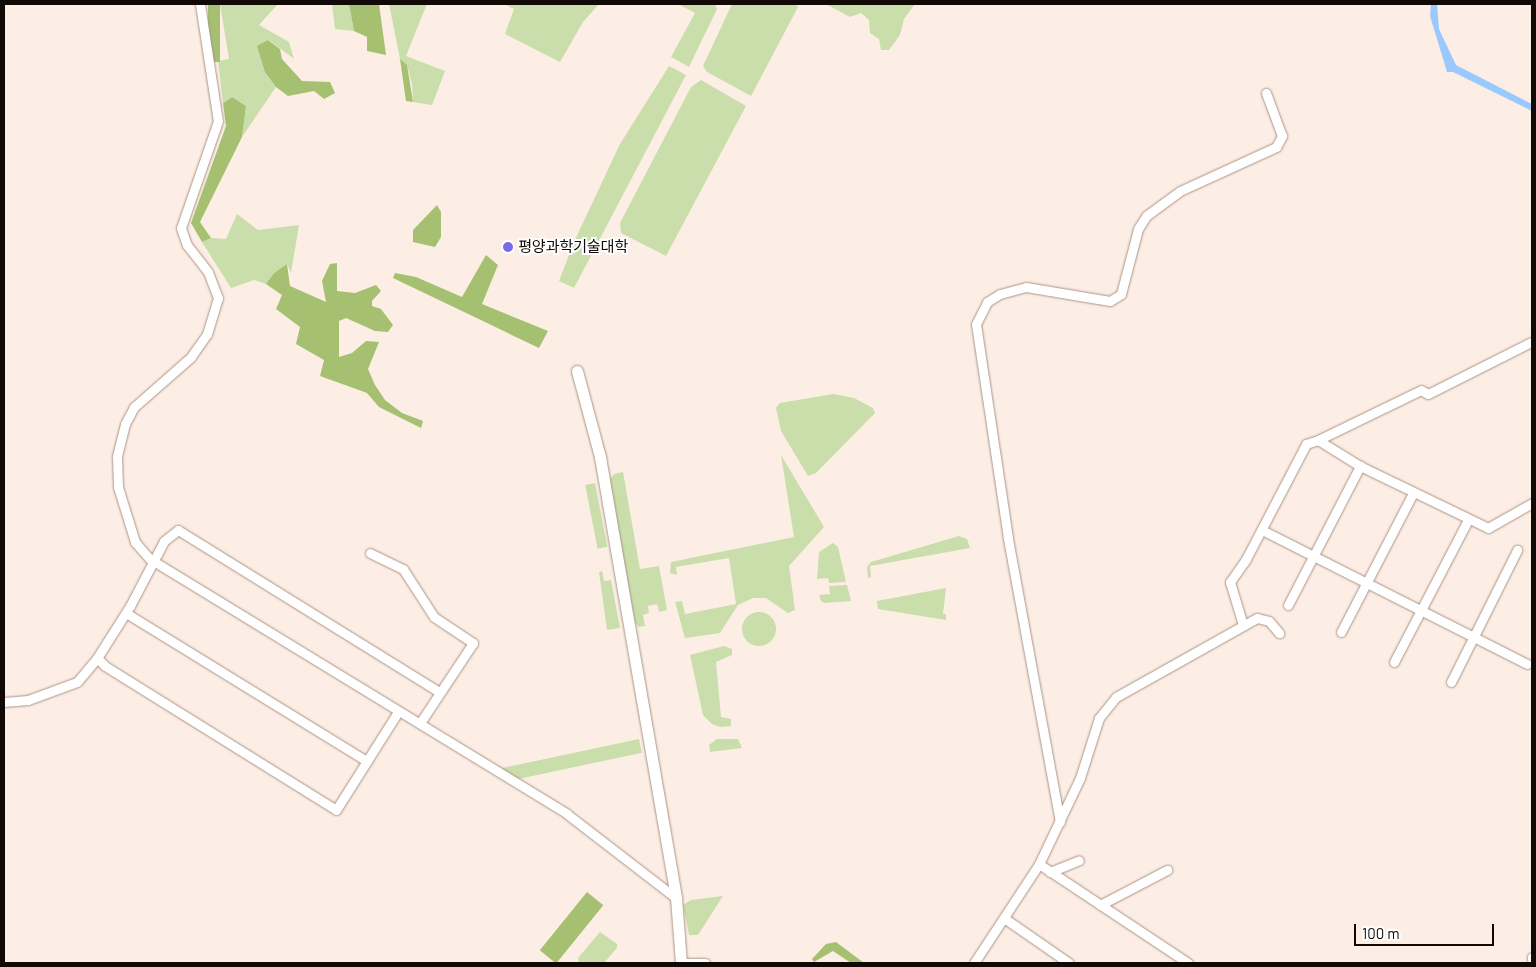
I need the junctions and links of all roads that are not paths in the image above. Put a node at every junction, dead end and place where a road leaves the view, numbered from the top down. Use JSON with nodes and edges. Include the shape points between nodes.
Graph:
{"nodes":[{"id":1,"x":200,"y":4,"type":"edge"},
{"id":2,"x":1266,"y":92,"type":"dead end"},
{"id":3,"x":1531,"y":342,"type":"edge"},
{"id":4,"x":577,"y":371,"type":"dead end"},
{"id":5,"x":1318,"y":440,"type":"junction"},
{"id":6,"x":1360,"y":466,"type":"junction"},
{"id":7,"x":1413,"y":493,"type":"junction"},
{"id":8,"x":1532,"y":503,"type":"edge"},
{"id":9,"x":1468,"y":520,"type":"junction"},
{"id":10,"x":1262,"y":530,"type":"junction"},
{"id":11,"x":1517,"y":550,"type":"dead end"},
{"id":12,"x":370,"y":553,"type":"dead end"},
{"id":13,"x":1314,"y":555,"type":"junction"},
{"id":14,"x":153,"y":561,"type":"junction"},
{"id":15,"x":1367,"y":584,"type":"junction"},
{"id":16,"x":1288,"y":605,"type":"dead end"},
{"id":17,"x":1419,"y":609,"type":"junction"},
{"id":18,"x":126,"y":613,"type":"junction"},
{"id":19,"x":1243,"y":625,"type":"junction"},
{"id":20,"x":1341,"y":632,"type":"dead end"},
{"id":21,"x":1279,"y":633,"type":"dead end"},
{"id":22,"x":1473,"y":636,"type":"junction"},
{"id":23,"x":97,"y":658,"type":"junction"},
{"id":24,"x":1394,"y":662,"type":"dead end"},
{"id":25,"x":1528,"y":664,"type":"dead end"},
{"id":26,"x":1451,"y":682,"type":"dead end"},
{"id":27,"x":438,"y":692,"type":"junction"},
{"id":28,"x":4,"y":702,"type":"edge"},
{"id":29,"x":398,"y":712,"type":"junction"},
{"id":30,"x":420,"y":724,"type":"junction"},
{"id":31,"x":367,"y":761,"type":"junction"},
{"id":32,"x":1060,"y":822,"type":"junction"},
{"id":33,"x":1079,"y":860,"type":"dead end"},
{"id":34,"x":1039,"y":864,"type":"junction"},
{"id":35,"x":1167,"y":870,"type":"dead end"},
{"id":36,"x":1050,"y":872,"type":"junction"},
{"id":37,"x":676,"y":898,"type":"junction"},
{"id":38,"x":1100,"y":905,"type":"junction"},
{"id":39,"x":1004,"y":918,"type":"junction"},
{"id":40,"x":681,"y":963,"type":"edge"},
{"id":41,"x":686,"y":963,"type":"edge"},
{"id":42,"x":705,"y":963,"type":"edge"},
{"id":43,"x":974,"y":963,"type":"edge"},
{"id":44,"x":1068,"y":963,"type":"edge"},
{"id":45,"x":1188,"y":963,"type":"edge"}],
"edges":[{"from":1,"to":14,"type":"street","via":[[218,121],[181,228],[187,245],[208,272],[218,298],[207,334],[191,357],[134,407],[125,424],[117,457],[118,487],[126,520],[135,542]]},
{"from":2,"to":32,"type":"street","via":[[1282,136],[1276,147],[1180,191],[1146,216],[1138,228],[1121,294],[1110,300],[1026,286],[987,302],[976,324],[1008,538]]},
{"from":3,"to":5,"type":"street","via":[[1428,394],[1420,390]]},
{"from":4,"to":37,"type":"street","via":[[600,458]]},
{"from":5,"to":6,"type":"street"},
{"from":5,"to":10,"type":"street","via":[[1306,444]]},
{"from":6,"to":7,"type":"street"},
{"from":6,"to":13,"type":"street"},
{"from":7,"to":9,"type":"street"},
{"from":7,"to":15,"type":"street"},
{"from":8,"to":9,"type":"street","via":[[1488,528]]},
{"from":9,"to":17,"type":"street"},
{"from":10,"to":13,"type":"street"},
{"from":10,"to":19,"type":"street","via":[[1230,582]]},
{"from":11,"to":22,"type":"street"},
{"from":12,"to":27,"type":"street","via":[[403,569],[434,618],[473,642]]},
{"from":13,"to":15,"type":"street"},
{"from":13,"to":16,"type":"street"},
{"from":14,"to":18,"type":"street"},
{"from":14,"to":27,"type":"street","via":[[164,542],[178,530]]},
{"from":14,"to":29,"type":"street"},
{"from":15,"to":17,"type":"street"},
{"from":15,"to":20,"type":"street"},
{"from":17,"to":22,"type":"street"},
{"from":17,"to":24,"type":"street"},
{"from":18,"to":23,"type":"street"},
{"from":18,"to":31,"type":"street"},
{"from":19,"to":21,"type":"street","via":[[1256,618],[1269,621]]},
{"from":19,"to":32,"type":"street","via":[[1116,697],[1099,718],[1080,778]]},
{"from":22,"to":25,"type":"street"},
{"from":22,"to":26,"type":"street"},
{"from":23,"to":28,"type":"street","via":[[77,682],[28,700]]},
{"from":23,"to":31,"type":"street","via":[[336,810]]},
{"from":27,"to":30,"type":"street"},
{"from":29,"to":30,"type":"street"},
{"from":29,"to":31,"type":"street"},
{"from":30,"to":37,"type":"street","via":[[567,814]]},
{"from":32,"to":34,"type":"street"},
{"from":33,"to":36,"type":"street"},
{"from":34,"to":36,"type":"street"},
{"from":34,"to":39,"type":"street"},
{"from":35,"to":38,"type":"street"},
{"from":36,"to":38,"type":"street"},
{"from":37,"to":40,"type":"street"},
{"from":38,"to":45,"type":"street"},
{"from":39,"to":43,"type":"street"},
{"from":39,"to":44,"type":"street"},
{"from":41,"to":42,"type":"street"}]}
